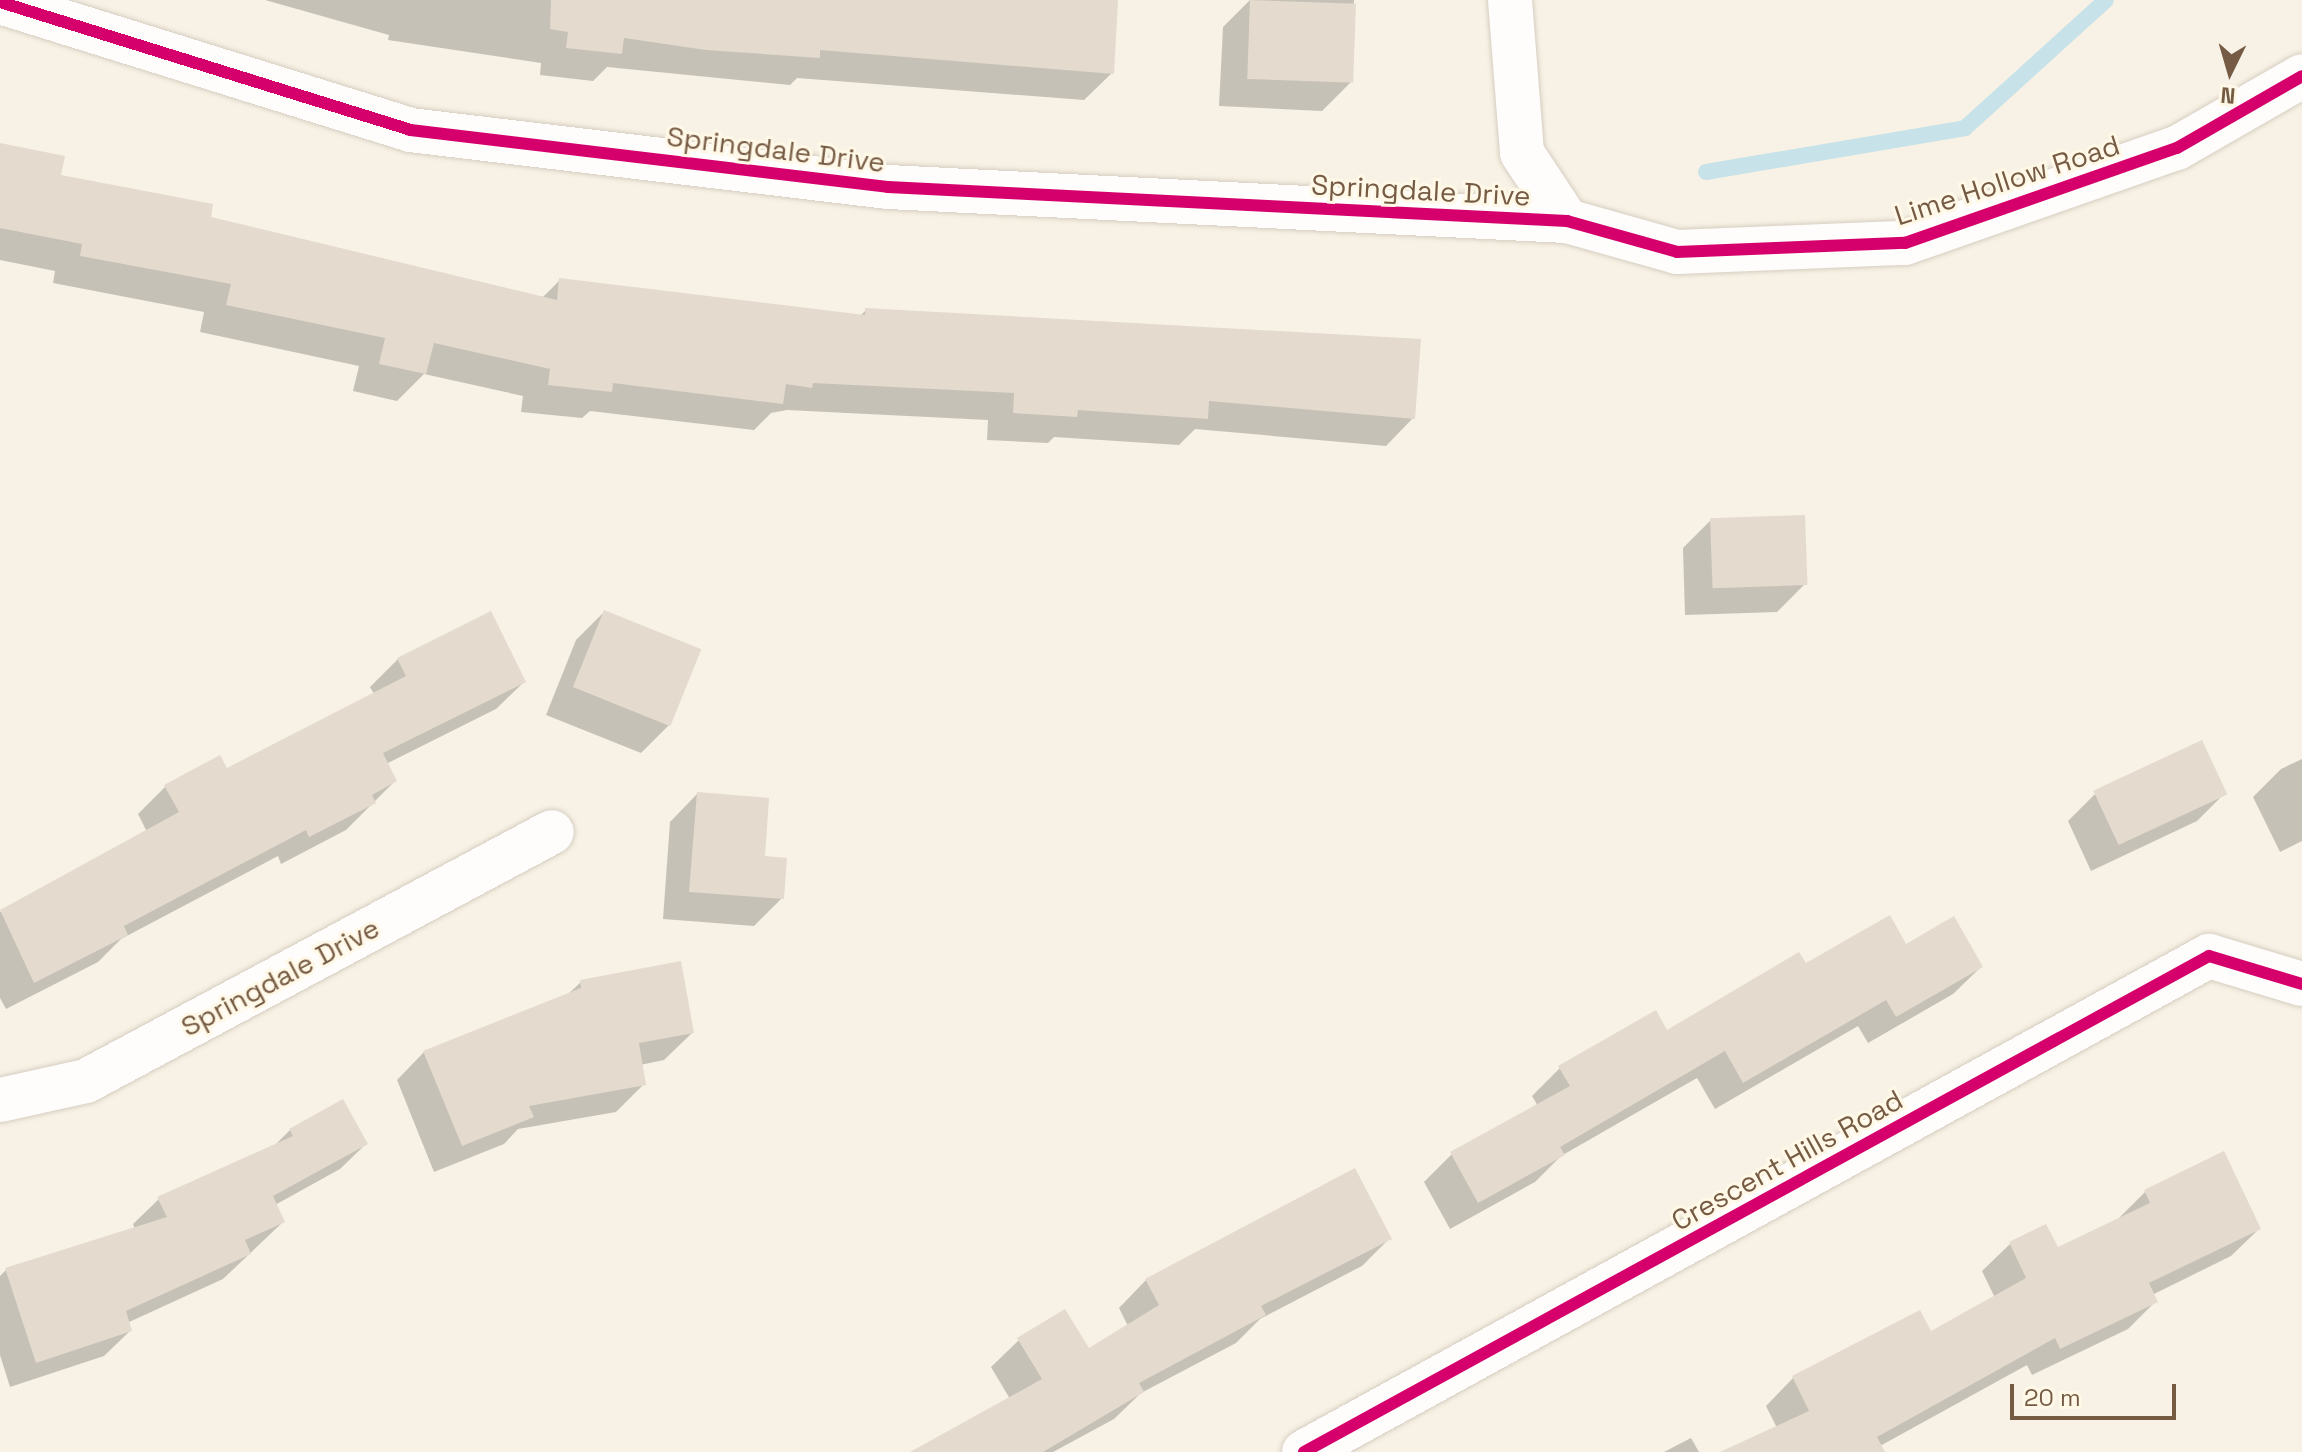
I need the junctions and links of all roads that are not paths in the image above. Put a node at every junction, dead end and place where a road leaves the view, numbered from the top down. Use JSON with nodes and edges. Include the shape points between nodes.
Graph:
{"nodes":[{"id":1,"x":1510,"y":0,"type":"edge"},
{"id":2,"x":0,"y":2,"type":"edge"},
{"id":3,"x":2302,"y":76,"type":"edge"},
{"id":4,"x":1567,"y":221,"type":"junction"},
{"id":5,"x":552,"y":832,"type":"dead end"},
{"id":6,"x":2302,"y":984,"type":"edge"},
{"id":7,"x":0,"y":1100,"type":"edge"},
{"id":8,"x":1304,"y":1452,"type":"edge"}],
"edges":[{"from":1,"to":4,"type":"street","via":[[1522,153]]},
{"from":2,"to":4,"type":"street","name":"Springdale Drive","via":[[410,130],[888,187]]},
{"from":3,"to":4,"type":"street","name":"Lime Hollow Road","via":[[2177,148],[1905,243],[1677,252]]},
{"from":5,"to":7,"type":"street","name":"Springdale Drive","via":[[86,1081]]},
{"from":6,"to":8,"type":"street","name":"Crescent Hills Road","via":[[2209,956]]}]}
